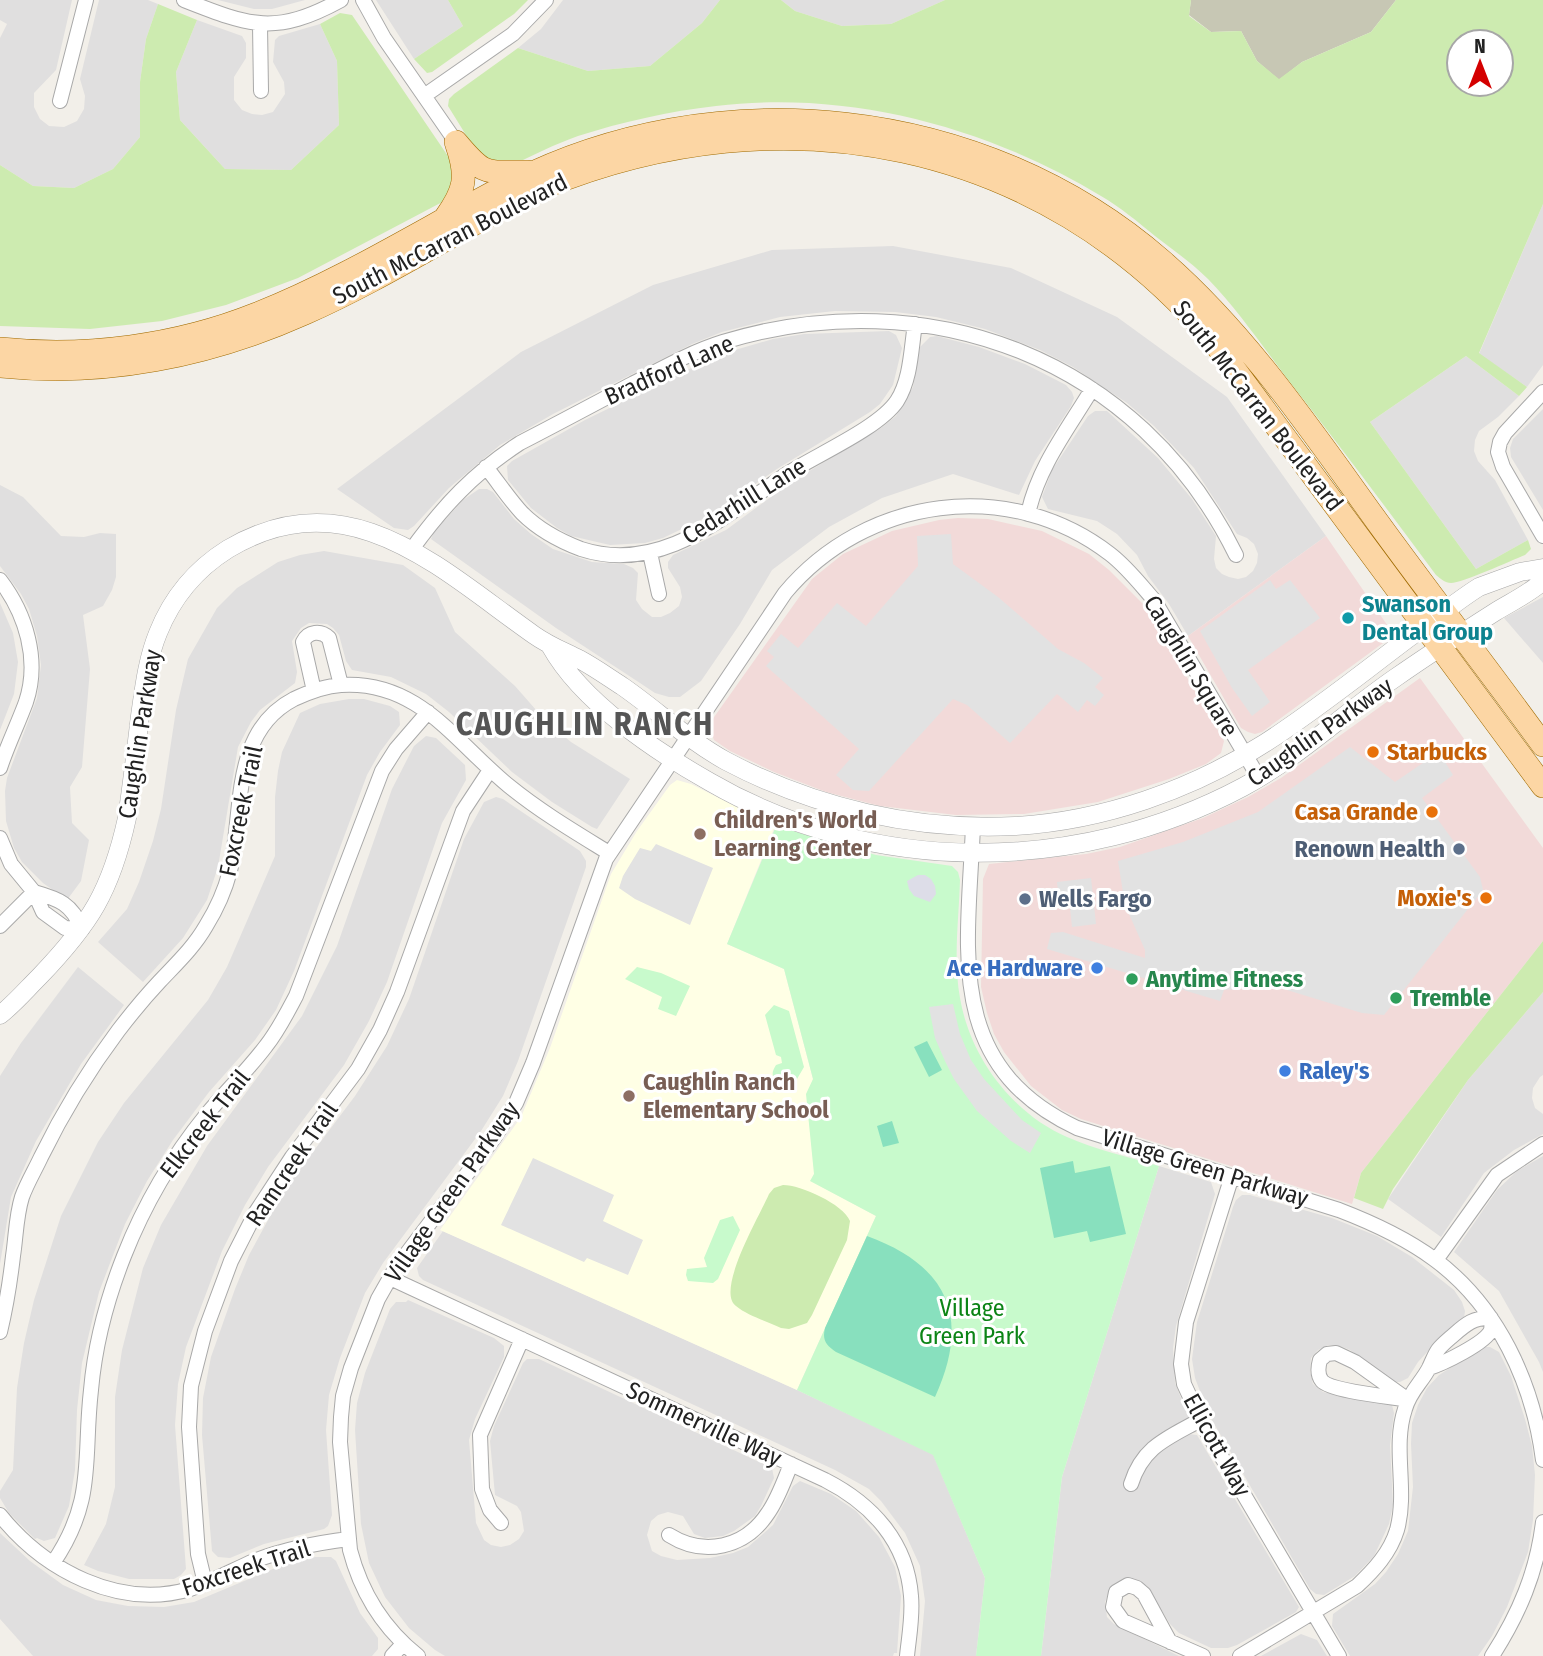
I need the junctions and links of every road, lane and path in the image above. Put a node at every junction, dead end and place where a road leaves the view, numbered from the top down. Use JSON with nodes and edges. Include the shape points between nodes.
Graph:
{"nodes":[{"id":1,"x":86,"y":0,"type":"edge"},
{"id":2,"x":184,"y":0,"type":"edge"},
{"id":3,"x":341,"y":0,"type":"edge"},
{"id":4,"x":363,"y":0,"type":"edge"},
{"id":5,"x":546,"y":0,"type":"edge"},
{"id":6,"x":260,"y":25,"type":"junction"},
{"id":7,"x":261,"y":91,"type":"dead end"},
{"id":8,"x":424,"y":96,"type":"junction"},
{"id":9,"x":60,"y":101,"type":"dead end"},
{"id":10,"x":456,"y":142,"type":"junction"},
{"id":11,"x":533,"y":173,"type":"junction"},
{"id":12,"x":445,"y":219,"type":"junction"},
{"id":13,"x":915,"y":324,"type":"junction"},
{"id":14,"x":0,"y":349,"type":"edge"},
{"id":15,"x":0,"y":366,"type":"edge"},
{"id":16,"x":1092,"y":389,"type":"junction"},
{"id":17,"x":1543,"y":392,"type":"edge"},
{"id":18,"x":486,"y":467,"type":"junction"},
{"id":19,"x":1028,"y":514,"type":"junction"},
{"id":20,"x":1543,"y":536,"type":"edge"},
{"id":21,"x":412,"y":549,"type":"junction"},
{"id":22,"x":650,"y":552,"type":"junction"},
{"id":23,"x":1236,"y":555,"type":"dead end"},
{"id":24,"x":1543,"y":568,"type":"edge"},
{"id":25,"x":0,"y":580,"type":"edge"},
{"id":26,"x":1543,"y":581,"type":"edge"},
{"id":27,"x":659,"y":594,"type":"dead end"},
{"id":28,"x":1443,"y":612,"type":"junction"},
{"id":29,"x":1424,"y":627,"type":"junction"},
{"id":30,"x":1462,"y":634,"type":"junction"},
{"id":31,"x":551,"y":647,"type":"junction"},
{"id":32,"x":1441,"y":648,"type":"junction"},
{"id":33,"x":341,"y":685,"type":"junction"},
{"id":34,"x":314,"y":691,"type":"junction"},
{"id":35,"x":428,"y":712,"type":"junction"},
{"id":36,"x":687,"y":737,"type":"junction"},
{"id":37,"x":1543,"y":745,"type":"edge"},
{"id":38,"x":1245,"y":754,"type":"junction"},
{"id":39,"x":673,"y":760,"type":"junction"},
{"id":40,"x":0,"y":768,"type":"edge"},
{"id":41,"x":490,"y":770,"type":"junction"},
{"id":42,"x":1259,"y":778,"type":"junction"},
{"id":43,"x":1543,"y":786,"type":"edge"},
{"id":44,"x":972,"y":826,"type":"junction"},
{"id":45,"x":0,"y":838,"type":"edge"},
{"id":46,"x":610,"y":853,"type":"junction"},
{"id":47,"x":972,"y":853,"type":"junction"},
{"id":48,"x":34,"y":892,"type":"junction"},
{"id":49,"x":0,"y":926,"type":"edge"},
{"id":50,"x":82,"y":929,"type":"junction"},
{"id":51,"x":0,"y":1015,"type":"edge"},
{"id":52,"x":1543,"y":1144,"type":"edge"},
{"id":53,"x":1232,"y":1176,"type":"junction"},
{"id":54,"x":1436,"y":1260,"type":"junction"},
{"id":55,"x":390,"y":1278,"type":"junction"},
{"id":56,"x":1491,"y":1318,"type":"junction"},
{"id":57,"x":0,"y":1332,"type":"edge"},
{"id":58,"x":522,"y":1339,"type":"junction"},
{"id":59,"x":1429,"y":1368,"type":"junction"},
{"id":60,"x":1408,"y":1400,"type":"junction"},
{"id":61,"x":1200,"y":1420,"type":"junction"},
{"id":62,"x":1543,"y":1460,"type":"edge"},
{"id":63,"x":792,"y":1464,"type":"junction"},
{"id":64,"x":1131,"y":1484,"type":"dead end"},
{"id":65,"x":0,"y":1515,"type":"edge"},
{"id":66,"x":1543,"y":1522,"type":"edge"},
{"id":67,"x":500,"y":1523,"type":"dead end"},
{"id":68,"x":669,"y":1535,"type":"dead end"},
{"id":69,"x":349,"y":1539,"type":"junction"},
{"id":70,"x":53,"y":1563,"type":"junction"},
{"id":71,"x":205,"y":1583,"type":"junction"},
{"id":72,"x":1538,"y":1585,"type":"edge"},
{"id":73,"x":1313,"y":1612,"type":"junction"},
{"id":74,"x":1170,"y":1642,"type":"dead end"},
{"id":75,"x":403,"y":1644,"type":"junction"},
{"id":76,"x":392,"y":1656,"type":"edge"},
{"id":77,"x":418,"y":1656,"type":"edge"},
{"id":78,"x":907,"y":1656,"type":"edge"},
{"id":79,"x":1203,"y":1656,"type":"edge"},
{"id":80,"x":1240,"y":1656,"type":"edge"},
{"id":81,"x":1339,"y":1656,"type":"edge"},
{"id":82,"x":1492,"y":1656,"type":"edge"}],
"edges":[{"from":1,"to":9,"type":"street"},
{"from":2,"to":6,"type":"street"},
{"from":3,"to":6,"type":"street","via":[[302,19]]},
{"from":4,"to":8,"type":"street"},
{"from":5,"to":8,"type":"street","via":[[513,34]]},
{"from":6,"to":7,"type":"street"},
{"from":8,"to":10,"type":"street"},
{"from":10,"to":11,"type":"main road","via":[[489,172]]},
{"from":10,"to":12,"type":"main road","via":[[464,179],[458,200]]},
{"from":11,"to":12,"type":"main road","name":"South McCarran Boulevard"},
{"from":11,"to":28,"type":"main road","name":"South McCarran Boulevard","via":[[617,141],[656,132],[710,123],[808,120],[902,132],[1031,176],[1131,236],[1215,312]]},
{"from":12,"to":14,"type":"main road","name":"South McCarran Boulevard","via":[[295,298],[206,331],[125,347]]},
{"from":13,"to":16,"type":"street","name":"Bradford Lane","via":[[1016,348]]},
{"from":13,"to":18,"type":"street","name":"Bradford Lane","via":[[806,324],[719,343],[520,443]]},
{"from":13,"to":22,"type":"street","name":"Cedarhill Lane","via":[[904,386],[884,416],[806,461],[718,523]]},
{"from":15,"to":29,"type":"main road","name":"South McCarran Boulevard","via":[[112,366],[225,344],[307,313],[544,187],[642,154],[754,138],[825,139],[884,147],[963,168],[1041,201],[1114,245],[1154,277],[1212,339]]},
{"from":16,"to":19,"type":"street","via":[[1044,466]]},
{"from":16,"to":23,"type":"street","name":"Bradford Lane","via":[[1148,432],[1190,478]]},
{"from":17,"to":20,"type":"street","via":[[1505,433],[1498,452]]},
{"from":18,"to":21,"type":"street","name":"Bradford Lane","via":[[457,492]]},
{"from":18,"to":22,"type":"street","name":"Cedarhill Lane","via":[[522,513],[552,536],[607,554]]},
{"from":19,"to":36,"type":"street","name":"Caughlin Square","via":[[980,506],[925,510],[898,515],[840,543],[785,593]]},
{"from":19,"to":38,"type":"street","name":"Caughlin Square","via":[[1088,539],[1134,577],[1167,620]]},
{"from":21,"to":31,"type":"street","name":"Caughlin Parkway"},
{"from":21,"to":50,"type":"street","name":"Caughlin Parkway","via":[[351,526],[295,525],[239,543],[195,575],[169,610],[153,647],[122,841],[106,887]]},
{"from":22,"to":27,"type":"street"},
{"from":24,"to":28,"type":"street","name":"Caughlin Parkway","via":[[1479,587]]},
{"from":25,"to":40,"type":"street","via":[[27,629],[31,667],[26,701]]},
{"from":26,"to":30,"type":"street","name":"Caughlin Parkway"},
{"from":28,"to":29,"type":"street","name":"Caughlin Parkway"},
{"from":28,"to":30,"type":"main road","name":"South McCarran Boulevard"},
{"from":29,"to":32,"type":"main road","name":"South McCarran Boulevard"},
{"from":29,"to":38,"type":"street","name":"Caughlin Parkway"},
{"from":30,"to":32,"type":"street","name":"Caughlin Parkway"},
{"from":30,"to":37,"type":"main road","name":"South McCarran Boulevard"},
{"from":31,"to":36,"type":"street","name":"Caughlin Parkway","via":[[582,660],[622,686]]},
{"from":31,"to":39,"type":"street","name":"Caughlin Parkway","via":[[577,684]]},
{"from":32,"to":42,"type":"street","name":"Caughlin Parkway"},
{"from":32,"to":43,"type":"main road","name":"South McCarran Boulevard"},
{"from":33,"to":34,"type":"street","name":"Foxcreek Trail"},
{"from":33,"to":34,"type":"street","via":[[329,638],[310,634],[303,642]]},
{"from":33,"to":35,"type":"street","name":"Foxcreek Trail","via":[[382,689],[414,701]]},
{"from":34,"to":57,"type":"street","name":"Foxcreek Trail","via":[[274,713],[256,737],[243,778],[229,871],[207,925],[88,1073],[27,1187],[19,1210]]},
{"from":35,"to":41,"type":"street","name":"Foxcreek Trail"},
{"from":35,"to":70,"type":"street","name":"Elkcreek Trail","via":[[396,749],[379,778],[288,1013],[268,1044],[181,1147],[135,1230],[111,1293],[94,1364],[83,1499],[72,1533]]},
{"from":36,"to":39,"type":"street","name":"Village Green Parkway"},
{"from":36,"to":44,"type":"street","name":"Caughlin Parkway","via":[[736,766],[812,799],[902,820]]},
{"from":38,"to":42,"type":"street","name":"Caughlin Square"},
{"from":38,"to":44,"type":"street","name":"Caughlin Parkway","via":[[1176,790],[1113,810],[1045,823]]},
{"from":39,"to":46,"type":"street","name":"Village Green Parkway"},
{"from":39,"to":47,"type":"street","name":"Caughlin Parkway","via":[[738,797],[816,829],[883,844]]},
{"from":41,"to":46,"type":"street","name":"Foxcreek Trail","via":[[548,816]]},
{"from":41,"to":71,"type":"street","name":"Ramcreek Trail","via":[[463,811],[380,1030],[358,1069],[256,1212],[231,1261],[205,1331],[191,1386],[189,1427],[198,1554]]},
{"from":42,"to":47,"type":"street","name":"Caughlin Parkway","via":[[1214,802],[1111,838],[1037,850]]},
{"from":44,"to":47,"type":"street","name":"Village Green Parkway"},
{"from":45,"to":48,"type":"street","via":[[11,864]]},
{"from":46,"to":55,"type":"street","name":"Village Green Parkway","via":[[516,1103]]},
{"from":47,"to":53,"type":"street","name":"Village Green Parkway","via":[[970,990],[975,1017],[999,1065],[1025,1095],[1057,1119]]},
{"from":48,"to":49,"type":"street"},
{"from":48,"to":50,"type":"street","via":[[40,908],[60,925]]},
{"from":50,"to":51,"type":"street","name":"Caughlin Parkway"},
{"from":52,"to":54,"type":"street","via":[[1497,1174]]},
{"from":53,"to":54,"type":"street","name":"Village Green Parkway","via":[[1376,1224]]},
{"from":53,"to":61,"type":"street","name":"Ellicott Way","via":[[1182,1343],[1184,1384]]},
{"from":54,"to":56,"type":"street","name":"Village Green Parkway"},
{"from":55,"to":58,"type":"street","name":"Sommerville Way"},
{"from":55,"to":69,"type":"street","name":"Village Green Parkway","via":[[363,1332],[343,1396],[340,1442]]},
{"from":56,"to":59,"type":"street","via":[[1491,1330],[1484,1339]]},
{"from":56,"to":59,"type":"street","via":[[1468,1322],[1436,1350]]},
{"from":56,"to":62,"type":"street","name":"Village Green Parkway","via":[[1533,1406]]},
{"from":58,"to":63,"type":"street","name":"Sommerville Way"},
{"from":58,"to":67,"type":"street","via":[[480,1435],[482,1489]]},
{"from":59,"to":60,"type":"street"},
{"from":60,"to":60,"type":"street","via":[[1345,1355],[1327,1354],[1320,1360],[1319,1376],[1331,1387]]},
{"from":60,"to":73,"type":"street","via":[[1401,1422],[1401,1513],[1396,1534],[1372,1572]]},
{"from":61,"to":64,"type":"street","via":[[1149,1451]]},
{"from":61,"to":73,"type":"street","name":"Ellicott Way"},
{"from":63,"to":68,"type":"street","via":[[768,1514],[747,1535],[705,1548],[683,1544]]},
{"from":63,"to":78,"type":"street","name":"Sommerville Way","via":[[854,1496],[890,1534],[909,1577]]},
{"from":65,"to":70,"type":"street","name":"Foxcreek Trail"},
{"from":66,"to":72,"type":"street"},
{"from":69,"to":71,"type":"street","name":"Foxcreek Trail","via":[[281,1552]]},
{"from":69,"to":75,"type":"street","name":"Village Green Parkway","via":[[364,1588]]},
{"from":70,"to":71,"type":"street","name":"Foxcreek Trail","via":[[92,1584],[126,1593],[170,1592]]},
{"from":72,"to":82,"type":"street"},
{"from":73,"to":80,"type":"street"},
{"from":73,"to":81,"type":"street","name":"Ellicott Way"},
{"from":74,"to":79,"type":"street"},
{"from":75,"to":76,"type":"street"},
{"from":75,"to":77,"type":"street","name":"Village Green Parkway"}]}
